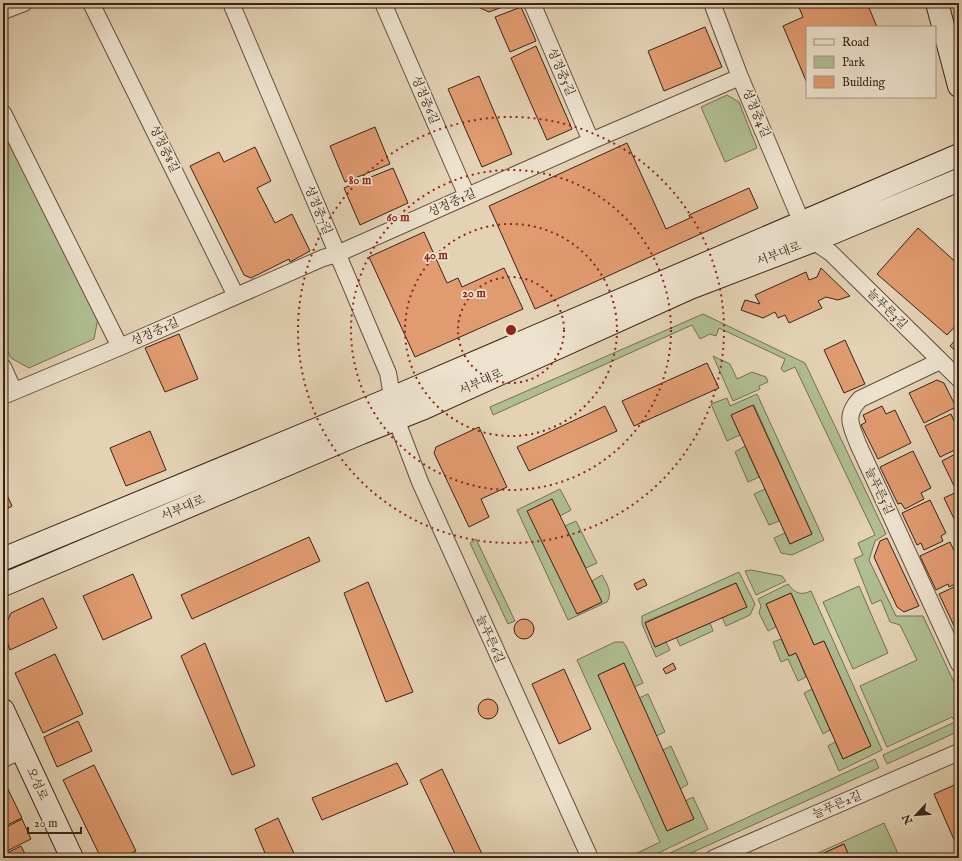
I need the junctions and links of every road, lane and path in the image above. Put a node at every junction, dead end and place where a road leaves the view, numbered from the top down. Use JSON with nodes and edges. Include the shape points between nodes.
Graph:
{"nodes":[{"id":1,"x":24,"y":3,"type":"edge"},
{"id":2,"x":91,"y":3,"type":"edge"},
{"id":3,"x":231,"y":3,"type":"edge"},
{"id":4,"x":383,"y":3,"type":"edge"},
{"id":5,"x":532,"y":3,"type":"edge"},
{"id":6,"x":712,"y":3,"type":"edge"},
{"id":7,"x":937,"y":3,"type":"edge"},
{"id":8,"x":3,"y":11,"type":"edge"},
{"id":9,"x":740,"y":77,"type":"junction"},
{"id":10,"x":959,"y":86,"type":"edge"},
{"id":11,"x":3,"y":113,"type":"edge"},
{"id":12,"x":590,"y":141,"type":"junction"},
{"id":13,"x":959,"y":155,"type":"edge"},
{"id":14,"x":959,"y":180,"type":"edge"},
{"id":15,"x":467,"y":196,"type":"junction"},
{"id":16,"x":808,"y":232,"type":"junction"},
{"id":17,"x":337,"y":254,"type":"junction"},
{"id":18,"x":236,"y":296,"type":"junction"},
{"id":19,"x":120,"y":348,"type":"junction"},
{"id":20,"x":940,"y":361,"type":"junction"},
{"id":21,"x":3,"y":367,"type":"edge"},
{"id":22,"x":959,"y":379,"type":"edge"},
{"id":23,"x":9,"y":393,"type":"edge"},
{"id":24,"x":394,"y":408,"type":"junction"},
{"id":25,"x":3,"y":559,"type":"edge"},
{"id":26,"x":3,"y":585,"type":"edge"},
{"id":27,"x":959,"y":664,"type":"edge"},
{"id":28,"x":3,"y":710,"type":"edge"},
{"id":29,"x":959,"y":752,"type":"edge"},
{"id":30,"x":12,"y":755,"type":"edge"},
{"id":31,"x":72,"y":858,"type":"edge"},
{"id":32,"x":590,"y":858,"type":"edge"},
{"id":33,"x":714,"y":858,"type":"edge"}],
"edges":[{"from":1,"to":8,"type":"street"},
{"from":2,"to":18,"type":"street","name":"성정중8길"},
{"from":3,"to":17,"type":"street","name":"성정중7길"},
{"from":4,"to":15,"type":"street","name":"성정중6길"},
{"from":5,"to":12,"type":"street","name":"성정중5길"},
{"from":6,"to":9,"type":"street","name":"성정중4길"},
{"from":7,"to":10,"type":"street"},
{"from":9,"to":12,"type":"street","name":"성정중1길"},
{"from":9,"to":16,"type":"street","name":"성정중4길"},
{"from":11,"to":19,"type":"street","name":"성정중1길"},
{"from":12,"to":15,"type":"street","name":"성정중1길"},
{"from":13,"to":16,"type":"street","name":"서부대로"},
{"from":14,"to":16,"type":"street","name":"서부대로"},
{"from":15,"to":17,"type":"street","name":"성정중1길"},
{"from":16,"to":20,"type":"street","name":"늘푸른3길"},
{"from":16,"to":24,"type":"street","name":"서부대로","via":[[431,405]]},
{"from":17,"to":18,"type":"street","name":"성정중1길"},
{"from":17,"to":24,"type":"street","name":"성정중7길","via":[[388,373]]},
{"from":18,"to":19,"type":"street","name":"성정중1길"},
{"from":19,"to":23,"type":"street","name":"성정중1길"},
{"from":20,"to":22,"type":"street","name":"늘푸른3길"},
{"from":20,"to":27,"type":"street","name":"늘푸른5길","via":[[860,399],[852,408],[849,418],[858,444]]},
{"from":21,"to":23,"type":"street","name":"성정중1길"},
{"from":24,"to":25,"type":"street","name":"서부대로"},
{"from":24,"to":26,"type":"street","name":"서부대로"},
{"from":24,"to":32,"type":"street","name":"늘푸른6길","via":[[420,482]]},
{"from":28,"to":30,"type":"street","name":"오성로"},
{"from":29,"to":33,"type":"street","name":"늘푸른2길"},
{"from":30,"to":31,"type":"street","name":"오성로"}]}
